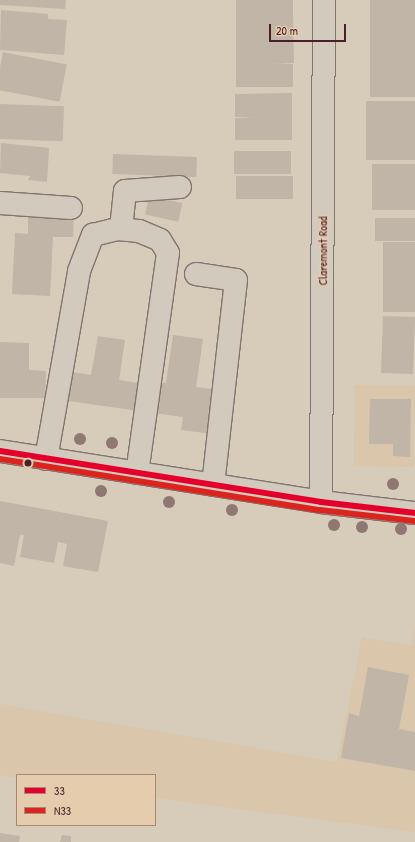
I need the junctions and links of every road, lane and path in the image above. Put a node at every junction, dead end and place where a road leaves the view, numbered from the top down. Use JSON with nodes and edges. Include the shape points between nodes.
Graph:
{"nodes":[{"id":1,"x":324,"y":0,"type":"edge"},
{"id":2,"x":180,"y":187,"type":"dead end"},
{"id":3,"x":0,"y":203,"type":"edge"},
{"id":4,"x":71,"y":208,"type":"dead end"},
{"id":5,"x":121,"y":230,"type":"junction"},
{"id":6,"x":196,"y":274,"type":"dead end"},
{"id":7,"x":0,"y":451,"type":"edge"},
{"id":8,"x":46,"y":459,"type":"junction"},
{"id":9,"x":137,"y":473,"type":"junction"},
{"id":10,"x":213,"y":485,"type":"junction"},
{"id":11,"x":321,"y":502,"type":"junction"},
{"id":12,"x":415,"y":513,"type":"edge"}],
"edges":[{"from":1,"to":11,"type":"street","name":"Claremont Road"},
{"from":2,"to":5,"type":"street","via":[[125,191]]},
{"from":3,"to":4,"type":"street"},
{"from":5,"to":8,"type":"street","via":[[93,235],[79,270]]},
{"from":5,"to":9,"type":"street","via":[[139,231],[160,240],[168,253]]},
{"from":6,"to":10,"type":"street","via":[[236,280]]},
{"from":7,"to":8,"type":"street"},
{"from":8,"to":9,"type":"street"},
{"from":9,"to":10,"type":"street"},
{"from":10,"to":11,"type":"street"},
{"from":11,"to":12,"type":"street"}]}
